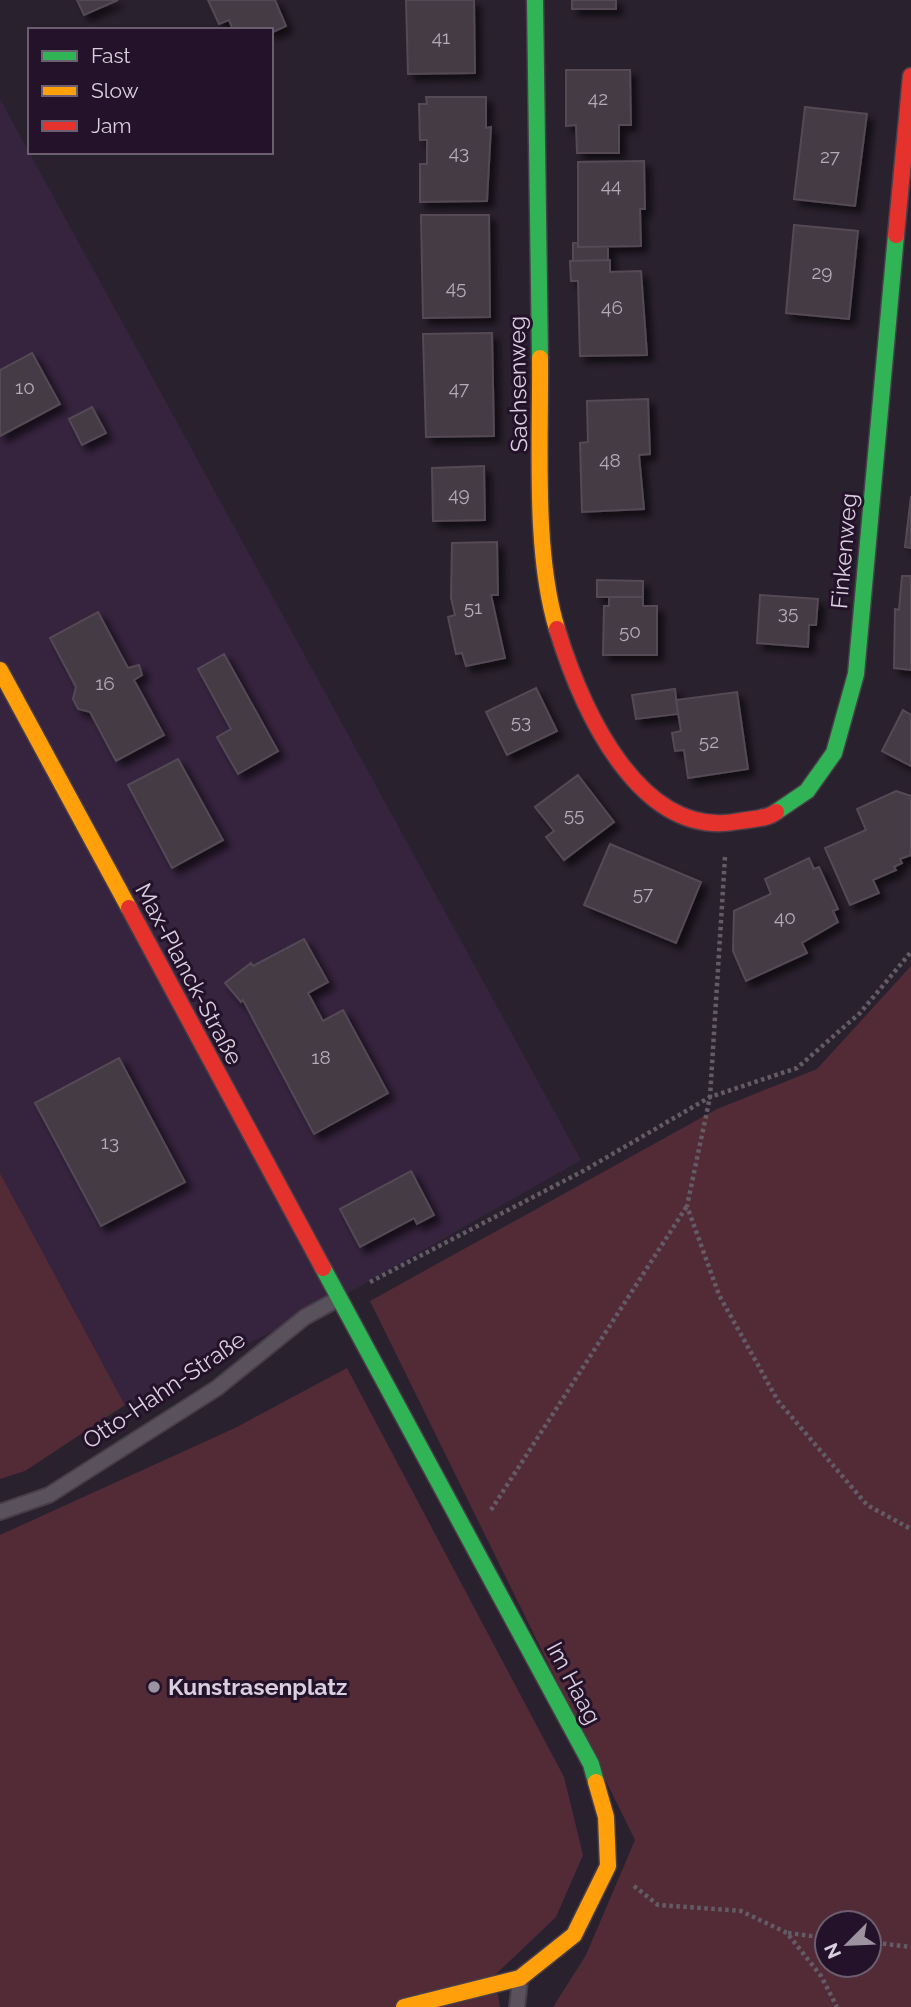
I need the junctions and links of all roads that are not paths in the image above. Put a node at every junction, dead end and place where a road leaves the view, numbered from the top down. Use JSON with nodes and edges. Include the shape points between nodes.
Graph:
{"nodes":[{"id":1,"x":535,"y":0,"type":"edge"},
{"id":2,"x":911,"y":76,"type":"edge"},
{"id":3,"x":0,"y":670,"type":"edge"},
{"id":4,"x":613,"y":754,"type":"joint"},
{"id":5,"x":338,"y":1299,"type":"junction"},
{"id":6,"x":0,"y":1512,"type":"edge"},
{"id":7,"x":520,"y":1978,"type":"junction"},
{"id":8,"x":404,"y":2007,"type":"edge"},
{"id":9,"x":517,"y":2007,"type":"edge"}],
"edges":[{"from":1,"to":4,"type":"street","name":"Sachsenweg","via":[[542,510],[549,603],[571,674]]},
{"from":2,"to":4,"type":"street","name":"Finkenweg","via":[[856,674],[834,753],[807,791],[772,815],[727,824],[694,822],[654,800]]},
{"from":3,"to":5,"type":"street","name":"Max-Planck-Straße"},
{"from":5,"to":6,"type":"lane","name":"Otto-Hahn-Straße","via":[[305,1317],[217,1388],[49,1495]]},
{"from":5,"to":7,"type":"street","name":"Im Haag","via":[[591,1764],[606,1817],[608,1866],[574,1935]]},
{"from":7,"to":8,"type":"street","name":"Im Haag"},
{"from":7,"to":9,"type":"lane"}]}
